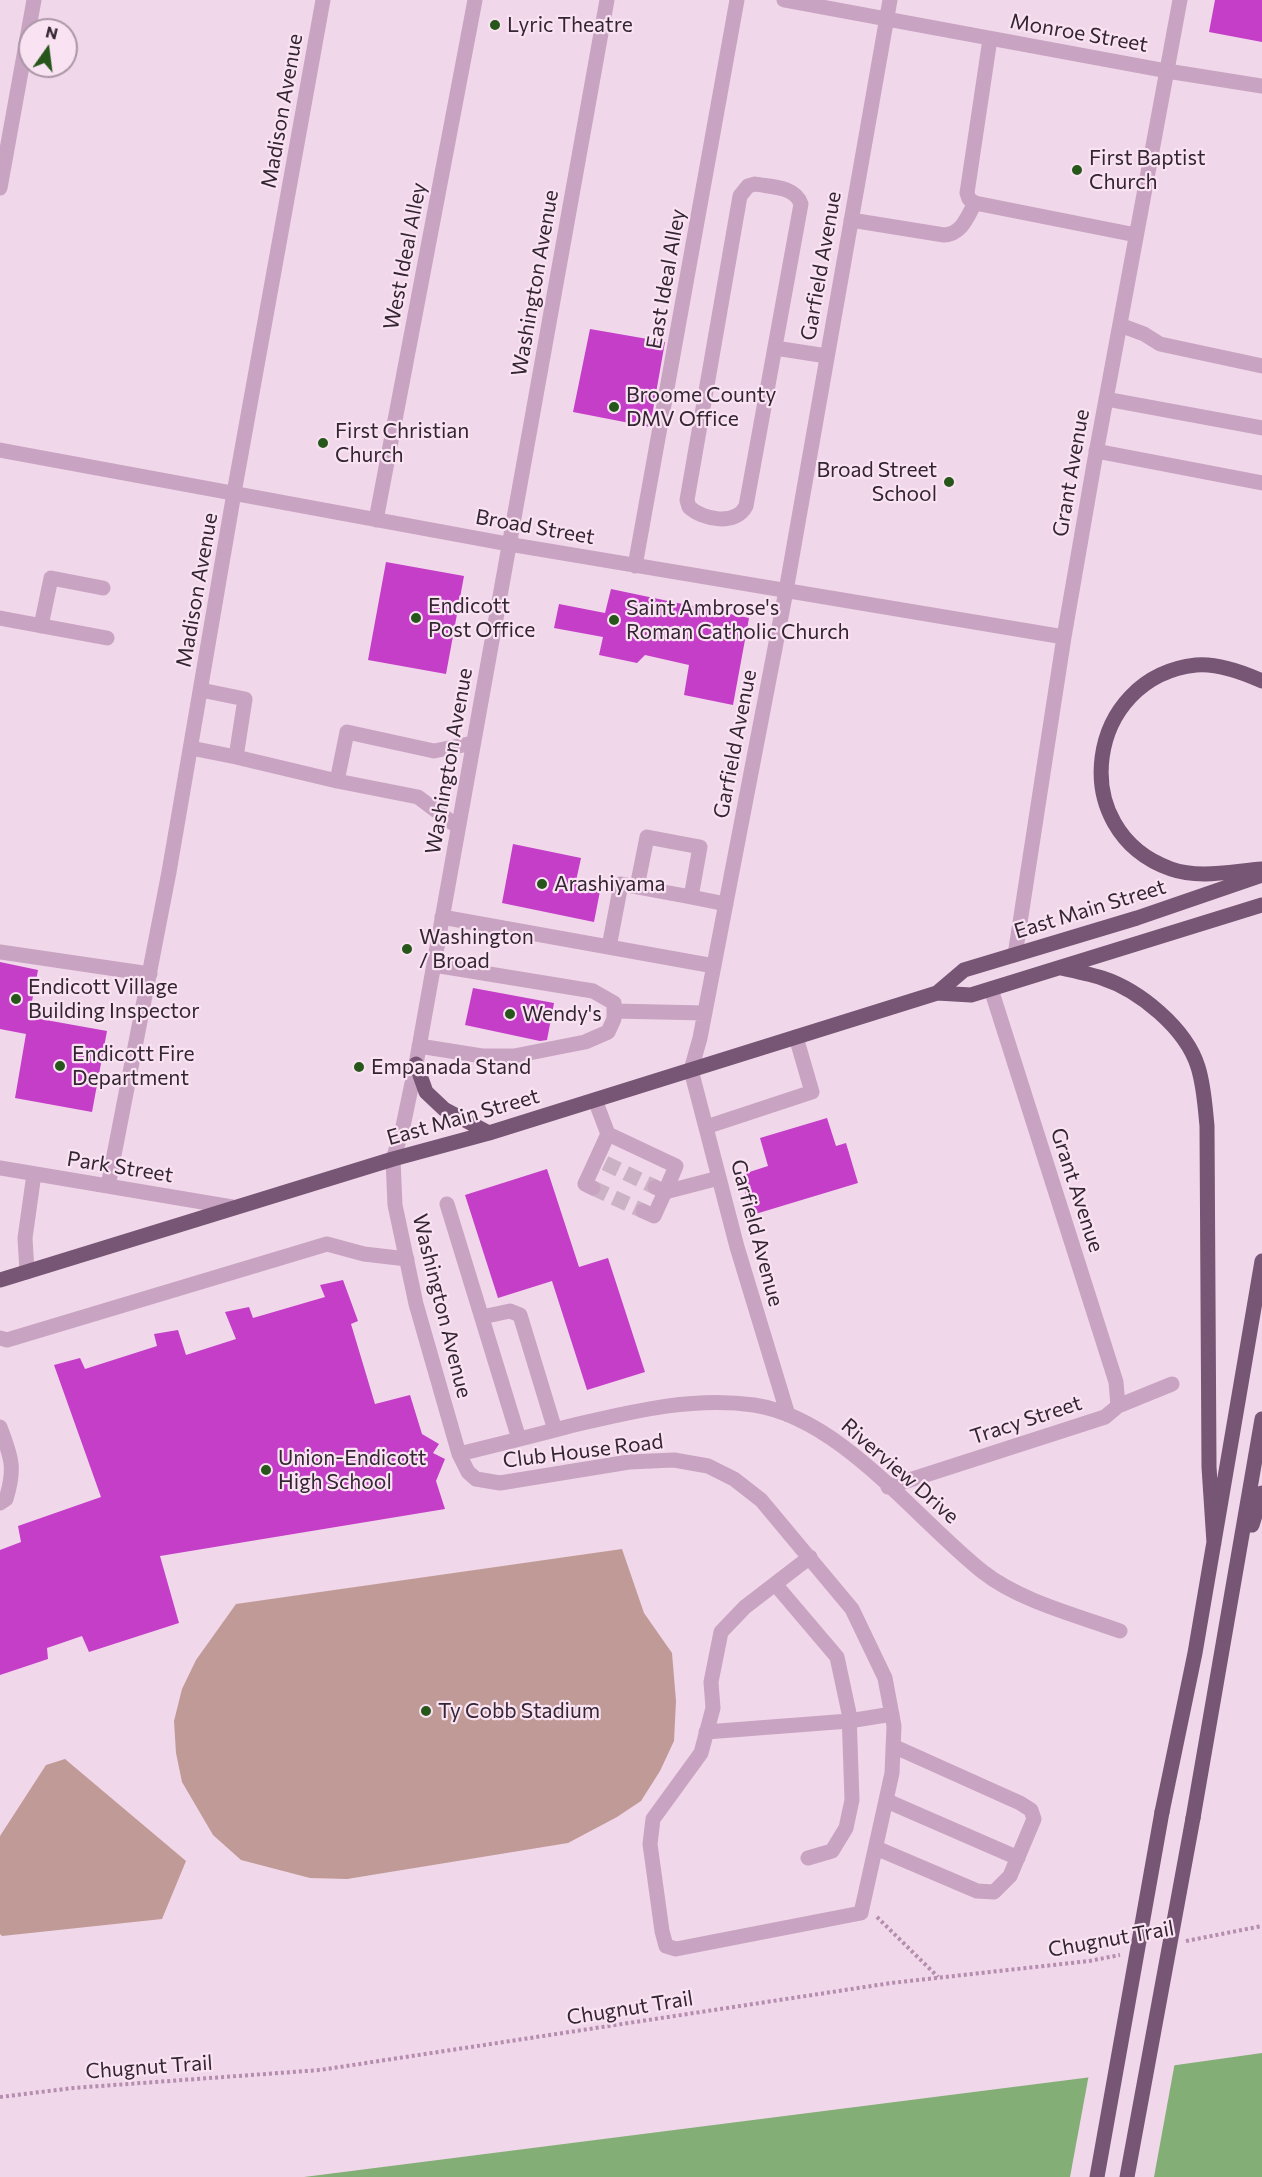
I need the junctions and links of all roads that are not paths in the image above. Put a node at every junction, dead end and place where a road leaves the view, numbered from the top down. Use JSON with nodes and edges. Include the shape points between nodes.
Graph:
{"nodes":[{"id":1,"x":34,"y":0,"type":"edge"},
{"id":2,"x":323,"y":0,"type":"edge"},
{"id":3,"x":475,"y":0,"type":"edge"},
{"id":4,"x":607,"y":0,"type":"edge"},
{"id":5,"x":737,"y":0,"type":"edge"},
{"id":6,"x":784,"y":0,"type":"edge"},
{"id":7,"x":890,"y":0,"type":"edge"},
{"id":8,"x":1180,"y":0,"type":"edge"},
{"id":9,"x":886,"y":20,"type":"junction"},
{"id":10,"x":990,"y":39,"type":"junction"},
{"id":11,"x":1167,"y":70,"type":"junction"},
{"id":12,"x":1262,"y":86,"type":"edge"},
{"id":13,"x":0,"y":188,"type":"edge"},
{"id":14,"x":975,"y":203,"type":"junction"},
{"id":15,"x":851,"y":220,"type":"junction"},
{"id":16,"x":1136,"y":235,"type":"junction"},
{"id":17,"x":1120,"y":325,"type":"junction"},
{"id":18,"x":775,"y":348,"type":"junction"},
{"id":19,"x":827,"y":356,"type":"junction"},
{"id":20,"x":1262,"y":366,"type":"edge"},
{"id":21,"x":1106,"y":399,"type":"junction"},
{"id":22,"x":1262,"y":428,"type":"edge"},
{"id":23,"x":0,"y":450,"type":"edge"},
{"id":24,"x":1096,"y":451,"type":"junction"},
{"id":25,"x":1262,"y":483,"type":"edge"},
{"id":26,"x":234,"y":493,"type":"junction"},
{"id":27,"x":376,"y":520,"type":"junction"},
{"id":28,"x":508,"y":544,"type":"junction"},
{"id":29,"x":635,"y":566,"type":"junction"},
{"id":30,"x":103,"y":588,"type":"dead end"},
{"id":31,"x":786,"y":591,"type":"junction"},
{"id":32,"x":0,"y":618,"type":"edge"},
{"id":33,"x":41,"y":626,"type":"junction"},
{"id":34,"x":1064,"y":637,"type":"junction"},
{"id":35,"x":107,"y":638,"type":"dead end"},
{"id":36,"x":1262,"y":681,"type":"edge"},
{"id":37,"x":201,"y":690,"type":"junction"},
{"id":38,"x":473,"y":743,"type":"junction"},
{"id":39,"x":191,"y":748,"type":"junction"},
{"id":40,"x":236,"y":757,"type":"junction"},
{"id":41,"x":337,"y":781,"type":"junction"},
{"id":42,"x":458,"y":826,"type":"junction"},
{"id":43,"x":1262,"y":869,"type":"edge"},
{"id":44,"x":1262,"y":875,"type":"edge"},
{"id":45,"x":637,"y":887,"type":"junction"},
{"id":46,"x":691,"y":897,"type":"junction"},
{"id":47,"x":726,"y":904,"type":"junction"},
{"id":48,"x":1262,"y":905,"type":"edge"},
{"id":49,"x":442,"y":917,"type":"junction"},
{"id":50,"x":609,"y":947,"type":"junction"},
{"id":51,"x":0,"y":952,"type":"edge"},
{"id":52,"x":1015,"y":955,"type":"junction"},
{"id":53,"x":434,"y":965,"type":"junction"},
{"id":54,"x":714,"y":966,"type":"junction"},
{"id":55,"x":1061,"y":968,"type":"junction"},
{"id":56,"x":150,"y":974,"type":"junction"},
{"id":57,"x":991,"y":989,"type":"junction"},
{"id":58,"x":937,"y":993,"type":"junction"},
{"id":59,"x":614,"y":1011,"type":"junction"},
{"id":60,"x":705,"y":1012,"type":"junction"},
{"id":61,"x":796,"y":1037,"type":"junction"},
{"id":62,"x":419,"y":1046,"type":"junction"},
{"id":63,"x":416,"y":1064,"type":"junction"},
{"id":64,"x":691,"y":1070,"type":"junction"},
{"id":65,"x":595,"y":1100,"type":"junction"},
{"id":66,"x":706,"y":1127,"type":"junction"},
{"id":67,"x":489,"y":1133,"type":"junction"},
{"id":68,"x":608,"y":1134,"type":"junction"},
{"id":69,"x":393,"y":1159,"type":"junction"},
{"id":70,"x":0,"y":1168,"type":"edge"},
{"id":71,"x":34,"y":1174,"type":"junction"},
{"id":72,"x":719,"y":1178,"type":"junction"},
{"id":73,"x":108,"y":1186,"type":"junction"},
{"id":74,"x":593,"y":1188,"type":"dead end"},
{"id":75,"x":660,"y":1190,"type":"junction"},
{"id":76,"x":447,"y":1204,"type":"dead end"},
{"id":77,"x":232,"y":1207,"type":"junction"},
{"id":78,"x":642,"y":1211,"type":"dead end"},
{"id":79,"x":407,"y":1259,"type":"junction"},
{"id":80,"x":1262,"y":1261,"type":"edge"},
{"id":81,"x":27,"y":1272,"type":"junction"},
{"id":82,"x":0,"y":1280,"type":"edge"},
{"id":83,"x":482,"y":1317,"type":"junction"},
{"id":84,"x":0,"y":1338,"type":"edge"},
{"id":85,"x":1172,"y":1384,"type":"dead end"},
{"id":86,"x":1118,"y":1406,"type":"junction"},
{"id":87,"x":788,"y":1415,"type":"junction"},
{"id":88,"x":1262,"y":1419,"type":"edge"},
{"id":89,"x":0,"y":1427,"type":"edge"},
{"id":90,"x":555,"y":1430,"type":"junction"},
{"id":91,"x":519,"y":1439,"type":"junction"},
{"id":92,"x":459,"y":1454,"type":"junction"},
{"id":93,"x":888,"y":1486,"type":"junction"},
{"id":94,"x":1262,"y":1493,"type":"edge"},
{"id":95,"x":0,"y":1503,"type":"edge"},
{"id":96,"x":1214,"y":1543,"type":"junction"},
{"id":97,"x":810,"y":1557,"type":"junction"},
{"id":98,"x":776,"y":1584,"type":"junction"},
{"id":99,"x":1234,"y":1585,"type":"junction"},
{"id":100,"x":1120,"y":1631,"type":"dead end"},
{"id":101,"x":892,"y":1714,"type":"junction"},
{"id":102,"x":849,"y":1721,"type":"junction"},
{"id":103,"x":706,"y":1732,"type":"junction"},
{"id":104,"x":893,"y":1746,"type":"junction"},
{"id":105,"x":887,"y":1801,"type":"junction"},
{"id":106,"x":876,"y":1848,"type":"junction"},
{"id":107,"x":808,"y":1857,"type":"dead end"},
{"id":108,"x":1018,"y":1858,"type":"junction"},
{"id":109,"x":1097,"y":2177,"type":"edge"},
{"id":110,"x":1127,"y":2177,"type":"edge"}],
"edges":[{"from":1,"to":13,"type":"street"},
{"from":2,"to":26,"type":"street","name":"Madison Avenue"},
{"from":3,"to":27,"type":"street","name":"West Ideal Alley"},
{"from":4,"to":28,"type":"street","name":"Washington Avenue"},
{"from":5,"to":29,"type":"street","name":"East Ideal Alley"},
{"from":6,"to":9,"type":"street","name":"Monroe Street"},
{"from":7,"to":9,"type":"street","name":"Garfield Avenue"},
{"from":8,"to":11,"type":"street","name":"Grant Avenue"},
{"from":9,"to":10,"type":"street","name":"Monroe Street"},
{"from":9,"to":15,"type":"street","name":"Garfield Avenue"},
{"from":10,"to":11,"type":"street","name":"Monroe Street"},
{"from":10,"to":14,"type":"street","via":[[967,193]]},
{"from":11,"to":12,"type":"street","name":"Monroe Street"},
{"from":11,"to":16,"type":"street","name":"Grant Avenue"},
{"from":14,"to":15,"type":"street","via":[[961,228],[953,234]]},
{"from":14,"to":16,"type":"street"},
{"from":15,"to":19,"type":"street","name":"Garfield Avenue"},
{"from":16,"to":17,"type":"street","name":"Grant Avenue"},
{"from":17,"to":20,"type":"street","via":[[1160,345]]},
{"from":17,"to":21,"type":"street","name":"Grant Avenue"},
{"from":18,"to":18,"type":"street","via":[[801,204],[793,192],[755,184],[740,196],[687,500],[689,507],[700,514],[733,518],[746,506]]},
{"from":18,"to":19,"type":"street"},
{"from":19,"to":31,"type":"street","name":"Garfield Avenue"},
{"from":21,"to":22,"type":"street"},
{"from":21,"to":24,"type":"street","name":"Grant Avenue"},
{"from":23,"to":26,"type":"street","name":"Broad Street"},
{"from":24,"to":25,"type":"street"},
{"from":24,"to":34,"type":"street","name":"Grant Avenue"},
{"from":26,"to":27,"type":"street","name":"Broad Street"},
{"from":26,"to":37,"type":"street","name":"Madison Avenue"},
{"from":27,"to":28,"type":"street","name":"Broad Street"},
{"from":28,"to":29,"type":"street","name":"Broad Street"},
{"from":28,"to":38,"type":"street","name":"Washington Avenue"},
{"from":29,"to":31,"type":"street","name":"Broad Street"},
{"from":30,"to":33,"type":"street","via":[[51,578]]},
{"from":31,"to":34,"type":"street","name":"Broad Street"},
{"from":31,"to":47,"type":"street","name":"Garfield Avenue"},
{"from":32,"to":33,"type":"street"},
{"from":33,"to":35,"type":"street"},
{"from":34,"to":52,"type":"street","name":"Grant Avenue"},
{"from":36,"to":43,"type":"main road","via":[[1243,672],[1196,665],[1154,679],[1134,694],[1111,726],[1100,770],[1107,808],[1118,830],[1150,859],[1191,874]]},
{"from":37,"to":39,"type":"street","name":"Madison Avenue"},
{"from":37,"to":40,"type":"street","via":[[245,699]]},
{"from":38,"to":41,"type":"street","via":[[434,751],[347,732]]},
{"from":38,"to":42,"type":"street","name":"Washington Avenue"},
{"from":39,"to":40,"type":"street"},
{"from":39,"to":56,"type":"street","name":"Madison Avenue"},
{"from":40,"to":41,"type":"street"},
{"from":41,"to":42,"type":"street","via":[[418,797]]},
{"from":42,"to":49,"type":"street","name":"Washington Avenue"},
{"from":44,"to":52,"type":"main road","name":"East Main Street"},
{"from":45,"to":46,"type":"street"},
{"from":45,"to":46,"type":"street","via":[[647,837],[658,839],[700,847]]},
{"from":45,"to":50,"type":"street","via":[[621,884]]},
{"from":46,"to":47,"type":"street"},
{"from":47,"to":54,"type":"street","name":"Garfield Avenue"},
{"from":48,"to":55,"type":"main road","name":"East Main Street"},
{"from":49,"to":50,"type":"street"},
{"from":49,"to":53,"type":"street","name":"Washington Avenue"},
{"from":50,"to":54,"type":"street"},
{"from":51,"to":56,"type":"street"},
{"from":52,"to":58,"type":"main road","name":"East Main Street","via":[[964,970]]},
{"from":53,"to":59,"type":"street","via":[[593,991],[614,1004]]},
{"from":53,"to":62,"type":"street","name":"Washington Avenue"},
{"from":54,"to":60,"type":"street","name":"Garfield Avenue"},
{"from":55,"to":57,"type":"main road","name":"East Main Street"},
{"from":55,"to":96,"type":"main road","via":[[1104,979],[1155,1008],[1182,1035],[1197,1065],[1207,1126],[1209,1467]]},
{"from":56,"to":73,"type":"street","name":"Madison Avenue"},
{"from":57,"to":58,"type":"main road","name":"East Main Street","via":[[971,994]]},
{"from":57,"to":86,"type":"street","name":"Grant Avenue","via":[[1116,1382]]},
{"from":58,"to":61,"type":"main road","name":"East Main Street"},
{"from":59,"to":60,"type":"street"},
{"from":59,"to":62,"type":"street","via":[[608,1032],[585,1042],[514,1056],[482,1056]]},
{"from":60,"to":64,"type":"street","name":"Garfield Avenue"},
{"from":61,"to":64,"type":"main road","name":"East Main Street"},
{"from":61,"to":66,"type":"street","via":[[812,1092]]},
{"from":62,"to":63,"type":"street","name":"Washington Avenue"},
{"from":63,"to":67,"type":"main road","via":[[426,1092],[444,1109]]},
{"from":63,"to":69,"type":"street","name":"Washington Avenue"},
{"from":64,"to":65,"type":"main road","name":"East Main Street"},
{"from":64,"to":66,"type":"street","name":"Garfield Avenue"},
{"from":65,"to":67,"type":"main road","name":"East Main Street"},
{"from":65,"to":68,"type":"street"},
{"from":66,"to":72,"type":"street","name":"Garfield Avenue"},
{"from":67,"to":69,"type":"main road","name":"East Main Street"},
{"from":68,"to":74,"type":"street","via":[[601,1161],[585,1184]]},
{"from":68,"to":75,"type":"street","via":[[676,1166]]},
{"from":69,"to":77,"type":"main road","name":"East Main Street"},
{"from":69,"to":79,"type":"street","name":"Washington Avenue","via":[[395,1205]]},
{"from":70,"to":71,"type":"street","name":"Park Street"},
{"from":71,"to":73,"type":"street","name":"Park Street"},
{"from":71,"to":81,"type":"street","via":[[25,1238]]},
{"from":72,"to":75,"type":"street"},
{"from":72,"to":87,"type":"street","name":"Garfield Avenue"},
{"from":73,"to":77,"type":"street","name":"Park Street"},
{"from":75,"to":78,"type":"street","via":[[654,1216]]},
{"from":76,"to":83,"type":"street"},
{"from":77,"to":81,"type":"main road","name":"East Main Street"},
{"from":79,"to":84,"type":"street","via":[[364,1254],[327,1244],[7,1340]]},
{"from":79,"to":92,"type":"street","name":"Washington Avenue"},
{"from":80,"to":96,"type":"main road"},
{"from":81,"to":82,"type":"main road","name":"East Main Street"},
{"from":83,"to":90,"type":"street","via":[[510,1311],[520,1315]]},
{"from":83,"to":91,"type":"street"},
{"from":85,"to":86,"type":"street","name":"Tracy Street"},
{"from":86,"to":93,"type":"street","name":"Tracy Street","via":[[1105,1417]]},
{"from":87,"to":90,"type":"street","name":"Riverview Drive","via":[[755,1405],[707,1402],[637,1410]]},
{"from":87,"to":93,"type":"street","name":"Riverview Drive","via":[[812,1425],[844,1447]]},
{"from":88,"to":99,"type":"main road"},
{"from":89,"to":95,"type":"street","via":[[12,1460],[12,1478],[6,1499]]},
{"from":90,"to":91,"type":"street","name":"Riverview Drive"},
{"from":91,"to":92,"type":"street","name":"Riverview Drive"},
{"from":92,"to":97,"type":"street","name":"Club House Road","via":[[476,1479],[500,1483],[629,1462],[674,1460],[708,1466],[734,1479],[761,1500]]},
{"from":93,"to":100,"type":"street","name":"Riverview Drive","via":[[984,1572],[1014,1592]]},
{"from":94,"to":99,"type":"main road"},
{"from":96,"to":109,"type":"main road","bridge":true},
{"from":97,"to":98,"type":"street"},
{"from":97,"to":101,"type":"street","name":"Club House Road","via":[[852,1609],[885,1678]]},
{"from":98,"to":102,"type":"street","via":[[837,1658]]},
{"from":98,"to":103,"type":"street","via":[[745,1607],[721,1632],[711,1682],[713,1708]]},
{"from":99,"to":110,"type":"main road","bridge":true},
{"from":101,"to":102,"type":"street"},
{"from":101,"to":104,"type":"street","name":"Club House Road"},
{"from":102,"to":103,"type":"street"},
{"from":102,"to":107,"type":"street","via":[[852,1800],[846,1828],[831,1851]]},
{"from":103,"to":106,"type":"street","name":"Club House Road","via":[[701,1753],[653,1819],[650,1844],[666,1946],[676,1949],[862,1908]]},
{"from":104,"to":105,"type":"street","name":"Club House Road"},
{"from":104,"to":108,"type":"street","via":[[1031,1810],[1034,1819]]},
{"from":105,"to":106,"type":"street","name":"Club House Road"},
{"from":105,"to":108,"type":"street"},
{"from":106,"to":108,"type":"street","via":[[977,1891],[994,1892],[1010,1876]]}]}
